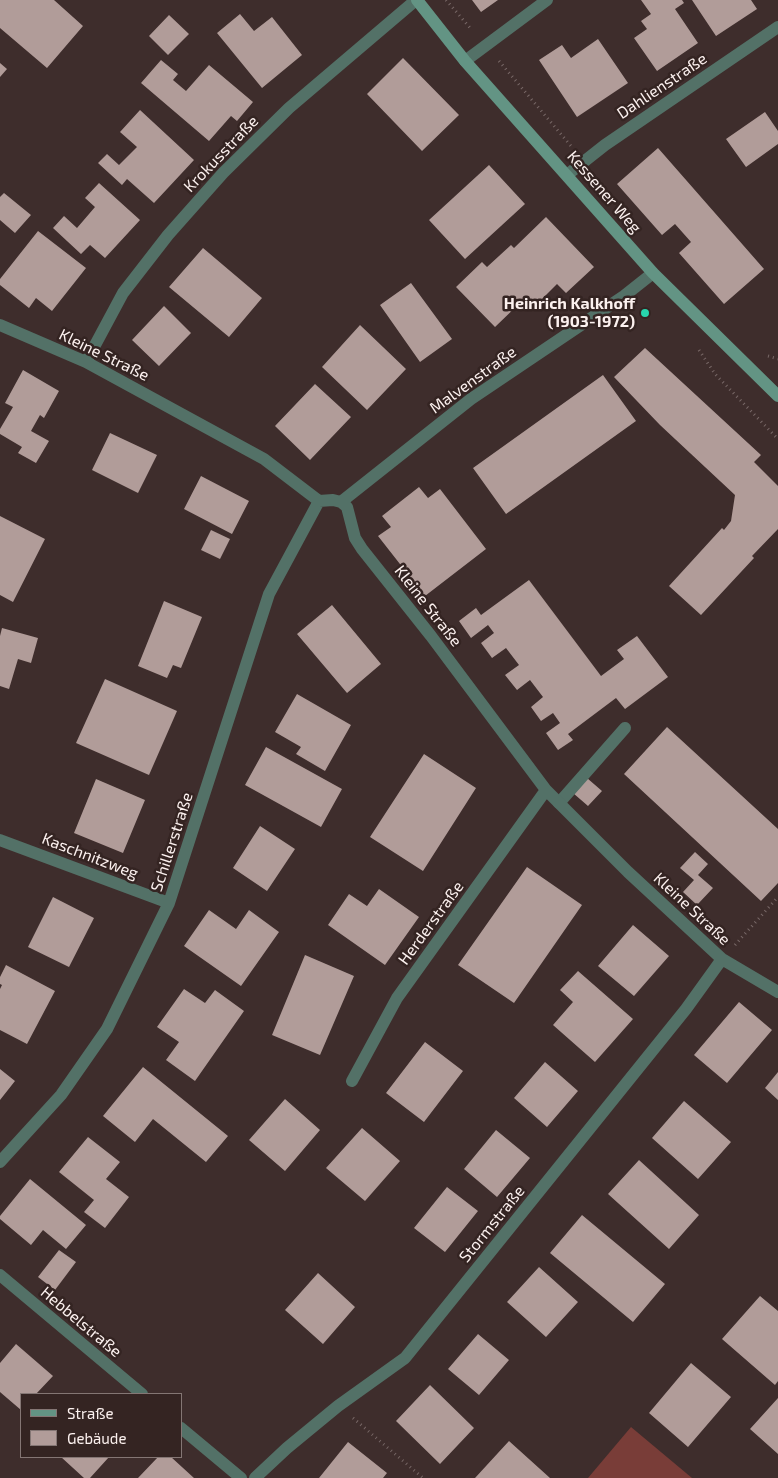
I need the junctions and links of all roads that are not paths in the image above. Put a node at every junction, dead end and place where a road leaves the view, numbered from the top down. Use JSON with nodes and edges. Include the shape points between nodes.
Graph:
{"nodes":[{"id":1,"x":416,"y":0,"type":"edge"},
{"id":2,"x":547,"y":0,"type":"edge"},
{"id":3,"x":778,"y":26,"type":"edge"},
{"id":4,"x":465,"y":61,"type":"junction"},
{"id":5,"x":567,"y":175,"type":"junction"},
{"id":6,"x":653,"y":272,"type":"junction"},
{"id":7,"x":0,"y":325,"type":"edge"},
{"id":8,"x":86,"y":362,"type":"junction"},
{"id":9,"x":778,"y":396,"type":"edge"},
{"id":10,"x":320,"y":502,"type":"junction"},
{"id":11,"x":341,"y":502,"type":"junction"},
{"id":12,"x":625,"y":728,"type":"dead end"},
{"id":13,"x":546,"y":790,"type":"junction"},
{"id":14,"x":559,"y":802,"type":"junction"},
{"id":15,"x":0,"y":840,"type":"edge"},
{"id":16,"x":169,"y":903,"type":"junction"},
{"id":17,"x":722,"y":959,"type":"junction"},
{"id":18,"x":778,"y":992,"type":"edge"},
{"id":19,"x":352,"y":1081,"type":"dead end"},
{"id":20,"x":0,"y":1162,"type":"edge"},
{"id":21,"x":0,"y":1275,"type":"edge"},
{"id":22,"x":141,"y":1393,"type":"edge"},
{"id":23,"x":182,"y":1429,"type":"edge"},
{"id":24,"x":241,"y":1478,"type":"edge"},
{"id":25,"x":255,"y":1478,"type":"edge"}],
"edges":[{"from":1,"to":4,"type":"street","name":"Kessener Weg"},
{"from":1,"to":8,"type":"street","name":"Krokusstraße","via":[[288,108],[222,173],[123,293]]},
{"from":2,"to":4,"type":"street"},
{"from":3,"to":5,"type":"street","name":"Dahlienstraße","via":[[605,145]]},
{"from":4,"to":5,"type":"street","name":"Kessener Weg"},
{"from":5,"to":6,"type":"street","name":"Kessener Weg"},
{"from":6,"to":9,"type":"street","name":"Kessener Weg"},
{"from":6,"to":11,"type":"street","name":"Malvenstraße","via":[[624,296],[471,399]]},
{"from":7,"to":8,"type":"street","name":"Kleine Straße"},
{"from":8,"to":10,"type":"street","name":"Kleine Straße","via":[[264,458]]},
{"from":10,"to":11,"type":"street"},
{"from":10,"to":16,"type":"street","name":"Schillerstraße","via":[[270,594]]},
{"from":11,"to":13,"type":"street","name":"Kleine Straße","via":[[347,507],[355,538],[362,549],[437,643]]},
{"from":12,"to":14,"type":"street"},
{"from":13,"to":14,"type":"street","name":"Kleine Straße"},
{"from":13,"to":19,"type":"street","name":"Herderstraße","via":[[397,998]]},
{"from":14,"to":17,"type":"street","name":"Kleine Straße","via":[[628,872]]},
{"from":15,"to":16,"type":"street","name":"Kaschnitzweg"},
{"from":16,"to":20,"type":"street","name":"Schillerstraße","via":[[107,1029],[61,1095]]},
{"from":17,"to":18,"type":"street","name":"Kleine Straße"},
{"from":17,"to":25,"type":"street","name":"Stormstraße","via":[[686,1009],[405,1358],[338,1406]]},
{"from":21,"to":22,"type":"street","name":"Hebbelstraße"},
{"from":23,"to":24,"type":"street"}]}
